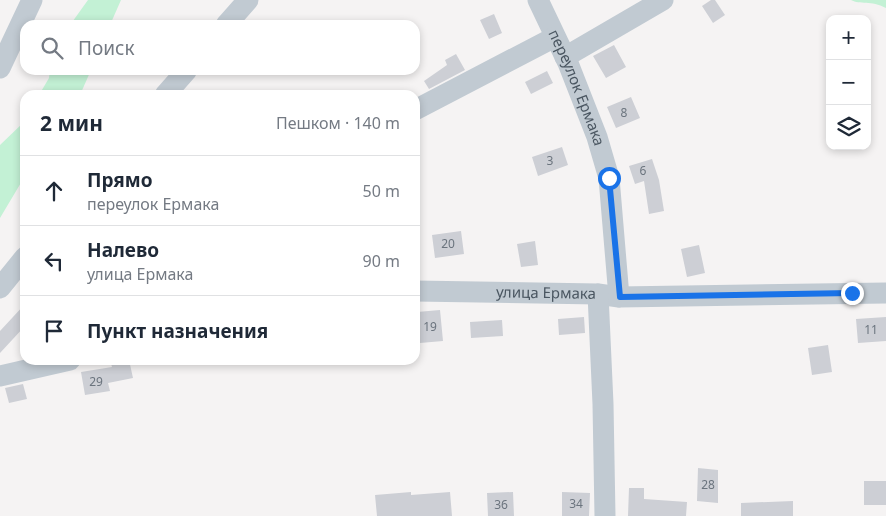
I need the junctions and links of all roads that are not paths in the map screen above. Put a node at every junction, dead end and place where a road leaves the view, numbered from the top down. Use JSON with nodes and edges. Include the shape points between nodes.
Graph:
{"nodes":[{"id":1,"x":32,"y":0,"type":"edge"},
{"id":2,"x":248,"y":0,"type":"edge"},
{"id":3,"x":538,"y":0,"type":"edge"},
{"id":4,"x":663,"y":0,"type":"edge"},
{"id":5,"x":23,"y":20,"type":"edge"},
{"id":6,"x":230,"y":20,"type":"edge"},
{"id":7,"x":20,"y":26,"type":"edge"},
{"id":8,"x":555,"y":37,"type":"junction"},
{"id":9,"x":565,"y":57,"type":"junction"},
{"id":10,"x":0,"y":68,"type":"edge"},
{"id":11,"x":183,"y":75,"type":"edge"},
{"id":12,"x":169,"y":90,"type":"edge"},
{"id":13,"x":420,"y":107,"type":"edge"},
{"id":14,"x":20,"y":263,"type":"edge"},
{"id":15,"x":0,"y":288,"type":"edge"},
{"id":16,"x":420,"y":291,"type":"edge"},
{"id":17,"x":886,"y":293,"type":"edge"},
{"id":18,"x":598,"y":294,"type":"junction"},
{"id":19,"x":620,"y":297,"type":"junction"},
{"id":20,"x":48,"y":365,"type":"edge"},
{"id":21,"x":0,"y":376,"type":"edge"},
{"id":22,"x":605,"y":516,"type":"edge"}],
"edges":[{"from":1,"to":5,"type":"street"},
{"from":2,"to":6,"type":"street"},
{"from":3,"to":8,"type":"street","name":"переулок Ермака"},
{"from":4,"to":9,"type":"street"},
{"from":7,"to":10,"type":"street"},
{"from":8,"to":9,"type":"street","name":"переулок Ермака"},
{"from":8,"to":13,"type":"street"},
{"from":9,"to":19,"type":"street","name":"переулок Ермака","via":[[597,137],[609,178]]},
{"from":11,"to":12,"type":"street"},
{"from":14,"to":15,"type":"street"},
{"from":16,"to":18,"type":"street","name":"улица Ермака"},
{"from":17,"to":19,"type":"street","name":"улица Ермака"},
{"from":18,"to":19,"type":"street","name":"улица Ермака"},
{"from":18,"to":22,"type":"street","via":[[604,404]]},
{"from":20,"to":21,"type":"street"}]}
